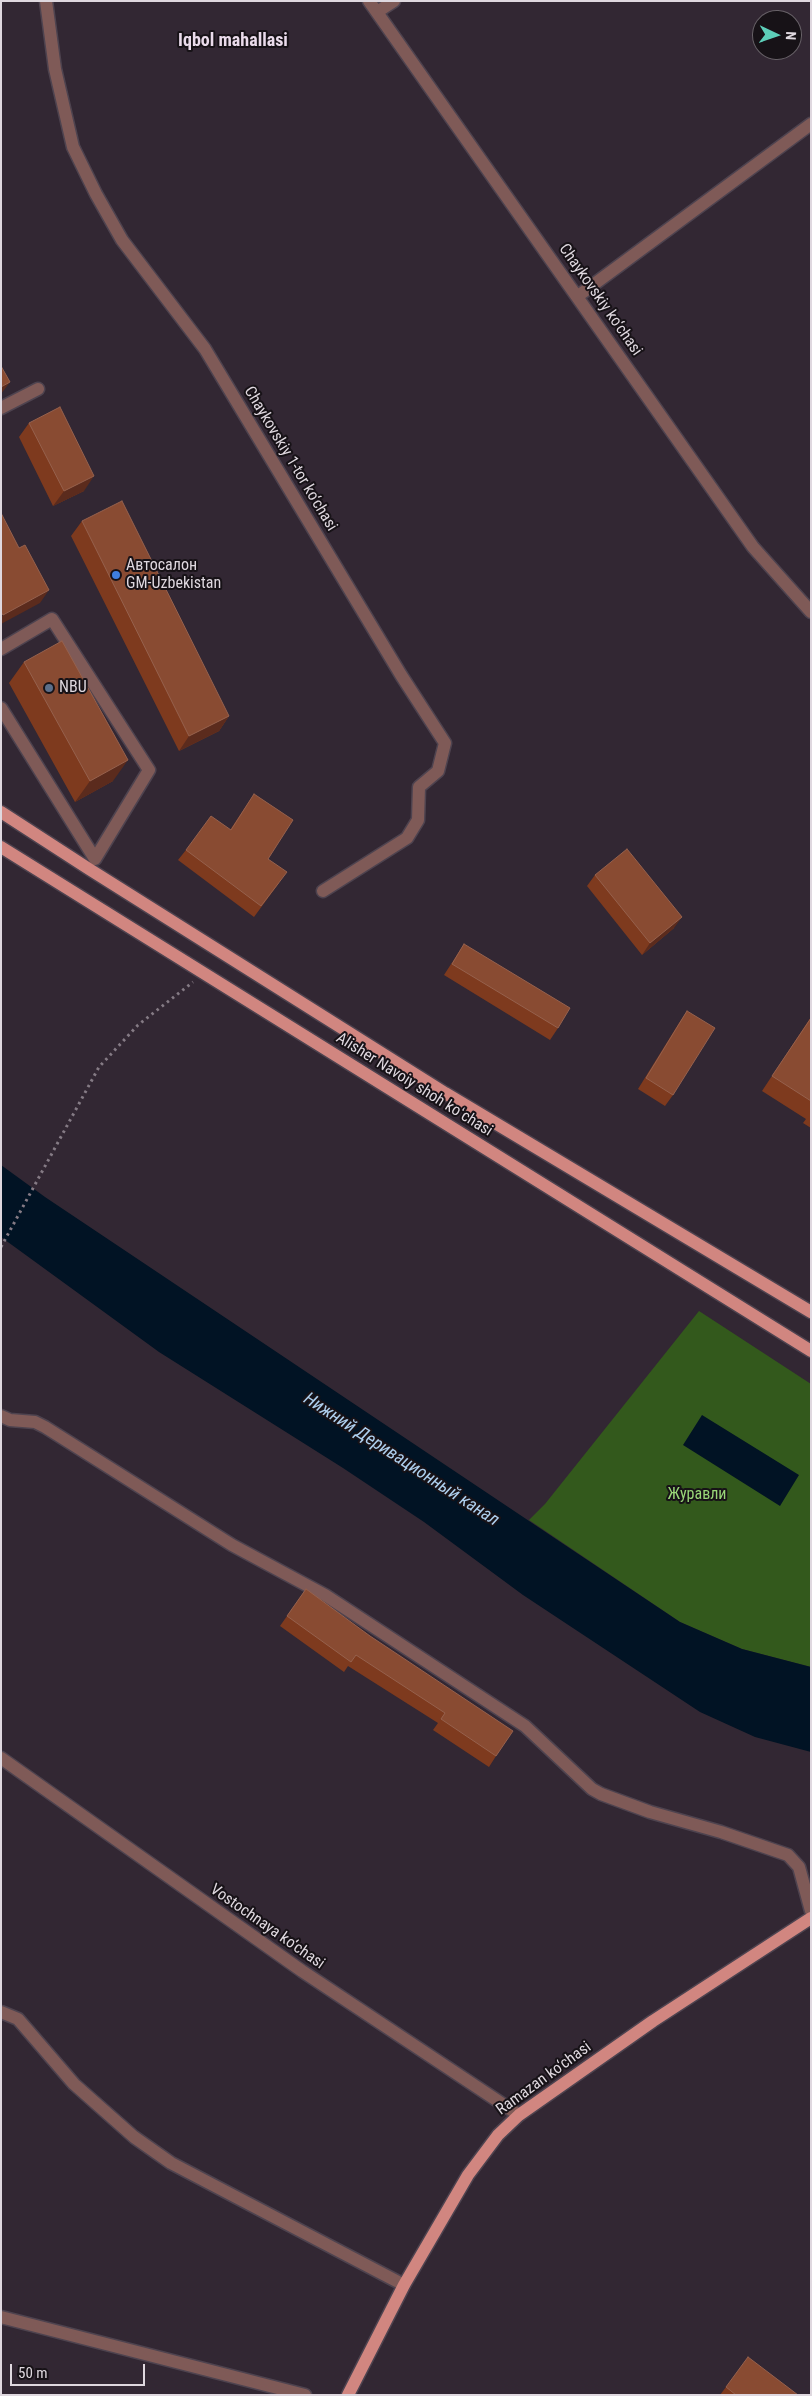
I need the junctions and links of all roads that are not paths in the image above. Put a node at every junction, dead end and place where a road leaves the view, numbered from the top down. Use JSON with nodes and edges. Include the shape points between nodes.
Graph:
{"nodes":[{"id":1,"x":46,"y":1,"type":"edge"},
{"id":2,"x":369,"y":1,"type":"edge"},
{"id":3,"x":394,"y":1,"type":"edge"},
{"id":4,"x":377,"y":12,"type":"junction"},
{"id":5,"x":811,"y":124,"type":"edge"},
{"id":6,"x":578,"y":296,"type":"junction"},
{"id":7,"x":38,"y":389,"type":"dead end"},
{"id":8,"x":1,"y":408,"type":"edge"},
{"id":9,"x":811,"y":612,"type":"edge"},
{"id":10,"x":1,"y":649,"type":"edge"},
{"id":11,"x":1,"y":708,"type":"edge"},
{"id":12,"x":1,"y":812,"type":"edge"},
{"id":13,"x":1,"y":847,"type":"edge"},
{"id":14,"x":92,"y":864,"type":"junction"},
{"id":15,"x":324,"y":891,"type":"dead end"},
{"id":16,"x":811,"y":1312,"type":"edge"},
{"id":17,"x":811,"y":1351,"type":"edge"},
{"id":18,"x":1,"y":1416,"type":"edge"},
{"id":19,"x":1,"y":1758,"type":"edge"},
{"id":20,"x":811,"y":1911,"type":"edge"},
{"id":21,"x":811,"y":1918,"type":"edge"},
{"id":22,"x":1,"y":2012,"type":"edge"},
{"id":23,"x":519,"y":2115,"type":"junction"},
{"id":24,"x":404,"y":2285,"type":"junction"},
{"id":25,"x":1,"y":2317,"type":"edge"},
{"id":26,"x":305,"y":2395,"type":"edge"},
{"id":27,"x":348,"y":2395,"type":"edge"}],
"edges":[{"from":1,"to":15,"type":"street","name":"Chaykovskiy 1-tor ko‘chasi","via":[[55,69],[73,147],[96,194],[122,240],[205,349],[444,743],[438,771],[419,786],[418,820],[407,838]]},
{"from":2,"to":4,"type":"street","name":"Chaykovskiy ko‘chasi"},
{"from":3,"to":4,"type":"street"},
{"from":4,"to":6,"type":"street","name":"Chaykovskiy ko‘chasi"},
{"from":5,"to":6,"type":"street"},
{"from":6,"to":9,"type":"street","name":"Chaykovskiy ko‘chasi","via":[[753,547]]},
{"from":7,"to":8,"type":"street"},
{"from":10,"to":14,"type":"street","via":[[52,618],[149,770]]},
{"from":11,"to":14,"type":"street"},
{"from":12,"to":14,"type":"main road","name":"Alisher Navoiy shoh koʻchasi"},
{"from":13,"to":17,"type":"main road","name":"Alisher Navoiy shoh koʻchasi"},
{"from":14,"to":16,"type":"main road","name":"Alisher Navoiy shoh koʻchasi","via":[[445,1093]]},
{"from":18,"to":20,"type":"street","via":[[45,1427],[232,1546],[325,1595],[525,1726],[592,1789],[650,1812],[788,1855],[798,1868]]},
{"from":19,"to":23,"type":"street","name":"Vostochnaya ko‘chasi","via":[[294,1966]]},
{"from":21,"to":23,"type":"main road","name":"Ramazan ko‘chasi","via":[[653,2021]]},
{"from":22,"to":24,"type":"street","via":[[18,2019],[74,2084],[134,2137],[171,2162]]},
{"from":23,"to":24,"type":"main road","name":"Ramazan ko‘chasi","via":[[482,2154]]},
{"from":24,"to":27,"type":"main road","name":"Ramazan ko‘chasi"},
{"from":25,"to":26,"type":"street"}]}
